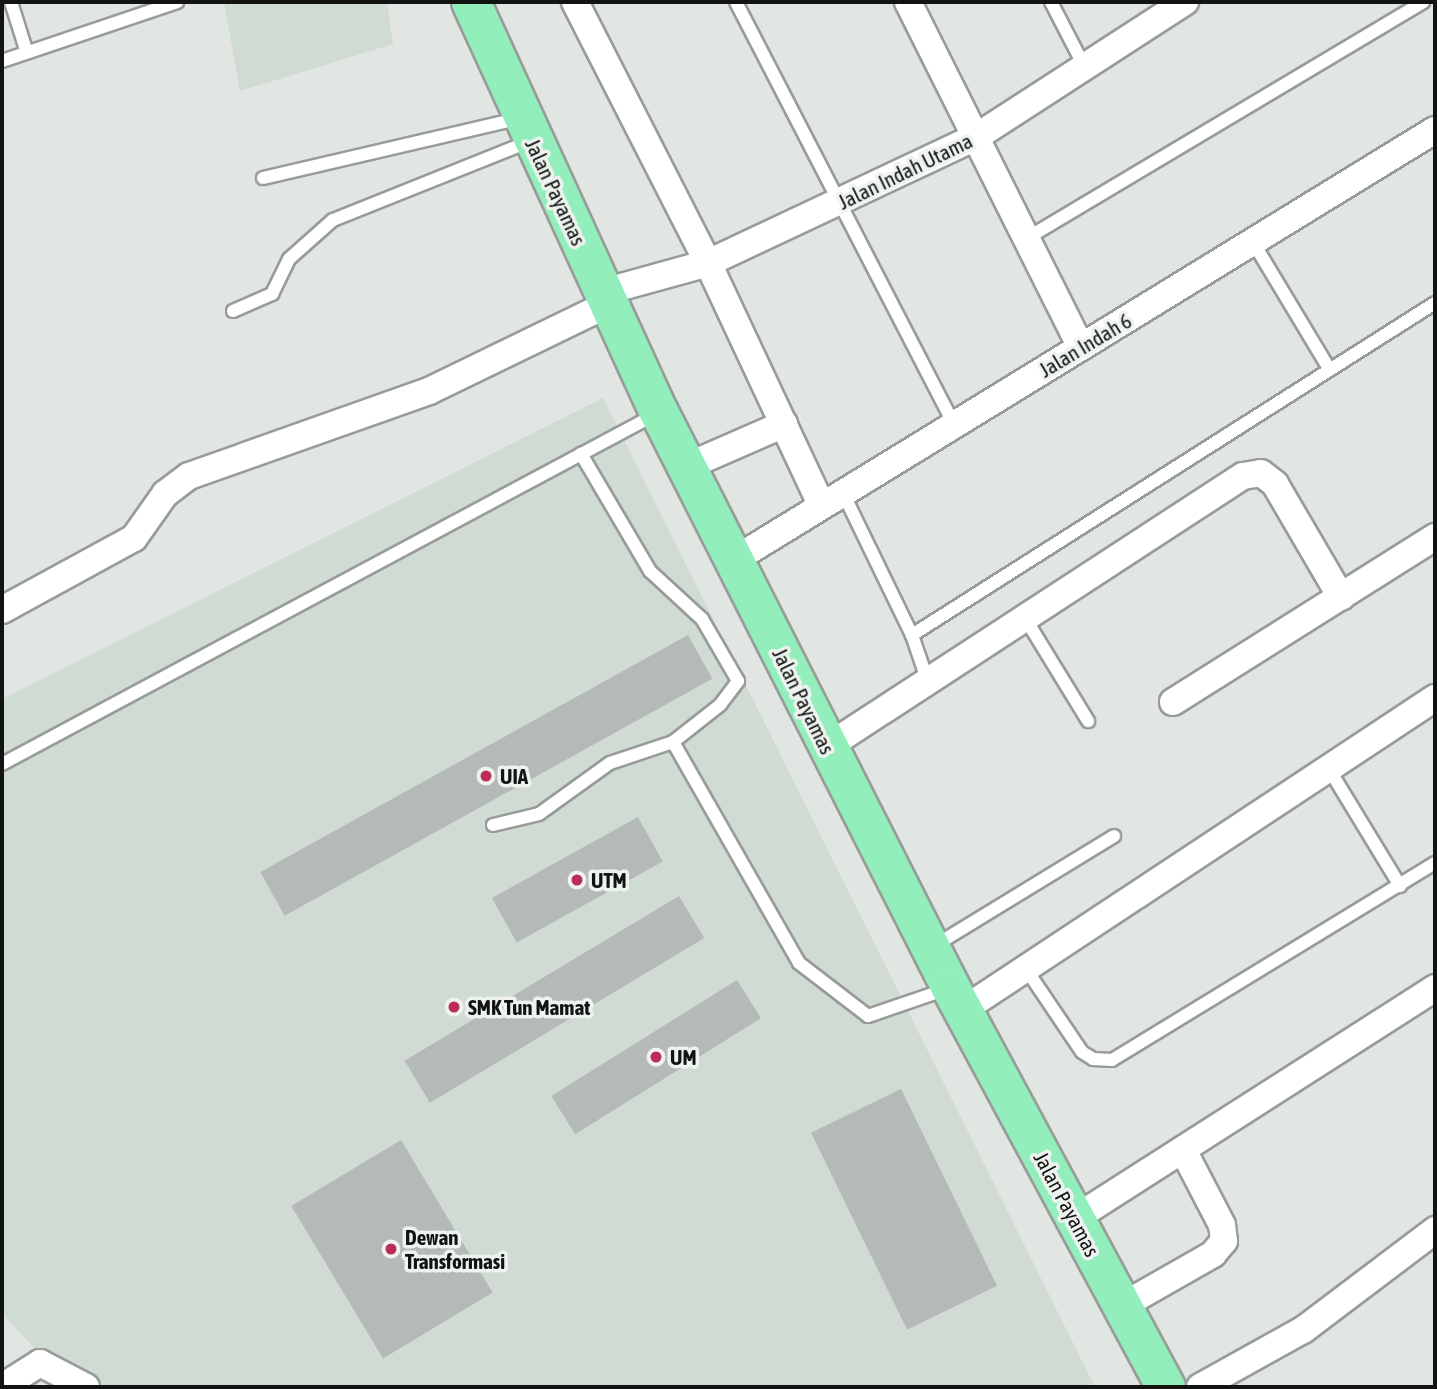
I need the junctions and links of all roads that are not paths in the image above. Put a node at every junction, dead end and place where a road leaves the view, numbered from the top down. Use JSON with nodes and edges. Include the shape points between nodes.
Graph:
{"nodes":[{"id":1,"x":11,"y":2,"type":"edge"},
{"id":2,"x":177,"y":2,"type":"edge"},
{"id":3,"x":471,"y":2,"type":"edge"},
{"id":4,"x":575,"y":2,"type":"edge"},
{"id":5,"x":736,"y":2,"type":"edge"},
{"id":6,"x":908,"y":2,"type":"edge"},
{"id":7,"x":1051,"y":2,"type":"edge"},
{"id":8,"x":1185,"y":2,"type":"edge"},
{"id":9,"x":1423,"y":2,"type":"edge"},
{"id":10,"x":27,"y":53,"type":"junction"},
{"id":11,"x":2,"y":61,"type":"edge"},
{"id":12,"x":1086,"y":69,"type":"junction"},
{"id":13,"x":526,"y":129,"type":"junction"},
{"id":14,"x":1435,"y":130,"type":"edge"},
{"id":15,"x":975,"y":137,"type":"junction"},
{"id":16,"x":263,"y":178,"type":"dead end"},
{"id":17,"x":841,"y":203,"type":"junction"},
{"id":18,"x":1029,"y":237,"type":"junction"},
{"id":19,"x":1253,"y":242,"type":"junction"},
{"id":20,"x":708,"y":262,"type":"junction"},
{"id":21,"x":604,"y":298,"type":"junction"},
{"id":22,"x":1435,"y":303,"type":"edge"},
{"id":23,"x":233,"y":311,"type":"dead end"},
{"id":24,"x":1081,"y":347,"type":"junction"},
{"id":25,"x":1330,"y":370,"type":"junction"},
{"id":26,"x":659,"y":412,"type":"junction"},
{"id":27,"x":784,"y":424,"type":"junction"},
{"id":28,"x":954,"y":425,"type":"junction"},
{"id":29,"x":581,"y":454,"type":"junction"},
{"id":30,"x":688,"y":466,"type":"junction"},
{"id":31,"x":832,"y":499,"type":"junction"},
{"id":32,"x":1435,"y":537,"type":"edge"},
{"id":33,"x":734,"y":560,"type":"junction"},
{"id":34,"x":1340,"y":597,"type":"junction"},
{"id":35,"x":2,"y":610,"type":"edge"},
{"id":36,"x":1025,"y":618,"type":"junction"},
{"id":37,"x":912,"y":635,"type":"junction"},
{"id":38,"x":928,"y":682,"type":"junction"},
{"id":39,"x":1435,"y":698,"type":"edge"},
{"id":40,"x":1173,"y":702,"type":"dead end"},
{"id":41,"x":1088,"y":721,"type":"dead end"},
{"id":42,"x":673,"y":742,"type":"junction"},
{"id":43,"x":827,"y":747,"type":"junction"},
{"id":44,"x":2,"y":764,"type":"edge"},
{"id":45,"x":1329,"y":769,"type":"junction"},
{"id":46,"x":493,"y":825,"type":"dead end"},
{"id":47,"x":1114,"y":836,"type":"dead end"},
{"id":48,"x":1435,"y":863,"type":"edge"},
{"id":49,"x":1400,"y":886,"type":"junction"},
{"id":50,"x":931,"y":948,"type":"junction"},
{"id":51,"x":1026,"y":969,"type":"junction"},
{"id":52,"x":1435,"y":988,"type":"edge"},
{"id":53,"x":957,"y":999,"type":"junction"},
{"id":54,"x":1183,"y":1150,"type":"junction"},
{"id":55,"x":1074,"y":1219,"type":"junction"},
{"id":56,"x":1435,"y":1230,"type":"edge"},
{"id":57,"x":1122,"y":1306,"type":"junction"},
{"id":58,"x":2,"y":1387,"type":"edge"},
{"id":59,"x":86,"y":1387,"type":"edge"},
{"id":60,"x":1166,"y":1387,"type":"edge"},
{"id":61,"x":1200,"y":1387,"type":"edge"}],
"edges":[{"from":1,"to":10,"type":"lane"},
{"from":2,"to":10,"type":"lane"},
{"from":3,"to":13,"type":"highway","name":"Jalan Payamas"},
{"from":4,"to":20,"type":"street"},
{"from":5,"to":17,"type":"lane"},
{"from":6,"to":15,"type":"street"},
{"from":7,"to":12,"type":"lane"},
{"from":8,"to":12,"type":"street","name":"Jalan Indah Utama"},
{"from":9,"to":18,"type":"lane"},
{"from":10,"to":11,"type":"lane"},
{"from":12,"to":15,"type":"street","name":"Jalan Indah Utama"},
{"from":13,"to":16,"type":"lane"},
{"from":13,"to":21,"type":"highway","name":"Jalan Payamas"},
{"from":13,"to":23,"type":"lane","via":[[333,220],[289,259],[272,294]]},
{"from":14,"to":19,"type":"street","name":"Jalan Indah 6"},
{"from":15,"to":17,"type":"street","name":"Jalan Indah Utama"},
{"from":15,"to":18,"type":"street"},
{"from":17,"to":20,"type":"street","name":"Jalan Indah Utama"},
{"from":17,"to":28,"type":"lane"},
{"from":18,"to":24,"type":"street"},
{"from":19,"to":24,"type":"street","name":"Jalan Indah 6"},
{"from":19,"to":25,"type":"lane"},
{"from":20,"to":21,"type":"street","name":"Jalan Indah Utama"},
{"from":20,"to":27,"type":"street"},
{"from":21,"to":26,"type":"highway","name":"Jalan Payamas"},
{"from":21,"to":35,"type":"street","name":"Jalan Indah Utama","via":[[429,391],[189,476],[165,494],[134,538]]},
{"from":22,"to":25,"type":"lane"},
{"from":24,"to":28,"type":"street","name":"Jalan Indah 6"},
{"from":25,"to":37,"type":"lane"},
{"from":26,"to":29,"type":"lane"},
{"from":26,"to":30,"type":"highway","name":"Jalan Payamas"},
{"from":27,"to":30,"type":"street"},
{"from":27,"to":31,"type":"street"},
{"from":28,"to":31,"type":"street","name":"Jalan Indah 6"},
{"from":29,"to":42,"type":"lane","via":[[650,571],[702,619],[734,668],[738,681],[733,691]]},
{"from":29,"to":44,"type":"lane"},
{"from":30,"to":33,"type":"highway","name":"Jalan Payamas"},
{"from":31,"to":33,"type":"street","name":"Jalan Indah 6"},
{"from":31,"to":37,"type":"lane"},
{"from":32,"to":34,"type":"street"},
{"from":33,"to":43,"type":"highway","name":"Jalan Payamas"},
{"from":34,"to":36,"type":"street","via":[[1275,484],[1261,473],[1243,476]]},
{"from":34,"to":40,"type":"street"},
{"from":36,"to":38,"type":"street"},
{"from":36,"to":41,"type":"lane"},
{"from":37,"to":38,"type":"lane"},
{"from":38,"to":43,"type":"street"},
{"from":39,"to":45,"type":"street"},
{"from":42,"to":46,"type":"lane","via":[[610,763],[539,814]]},
{"from":42,"to":53,"type":"lane","via":[[799,963],[868,1016]]},
{"from":43,"to":50,"type":"highway","name":"Jalan Payamas"},
{"from":45,"to":49,"type":"lane"},
{"from":45,"to":51,"type":"street"},
{"from":47,"to":50,"type":"lane"},
{"from":48,"to":49,"type":"lane"},
{"from":49,"to":51,"type":"lane","via":[[1112,1060],[1093,1059],[1082,1052]]},
{"from":50,"to":53,"type":"highway","name":"Jalan Payamas"},
{"from":51,"to":53,"type":"street"},
{"from":52,"to":54,"type":"street"},
{"from":53,"to":55,"type":"highway","name":"Jalan Payamas"},
{"from":54,"to":55,"type":"street"},
{"from":54,"to":57,"type":"street","via":[[1222,1225],[1224,1241],[1213,1254]]},
{"from":55,"to":57,"type":"highway","name":"Jalan Payamas"},
{"from":56,"to":61,"type":"street","via":[[1303,1329]]},
{"from":57,"to":60,"type":"highway","name":"Jalan Payamas"},
{"from":58,"to":59,"type":"street","via":[[40,1363]]}]}
